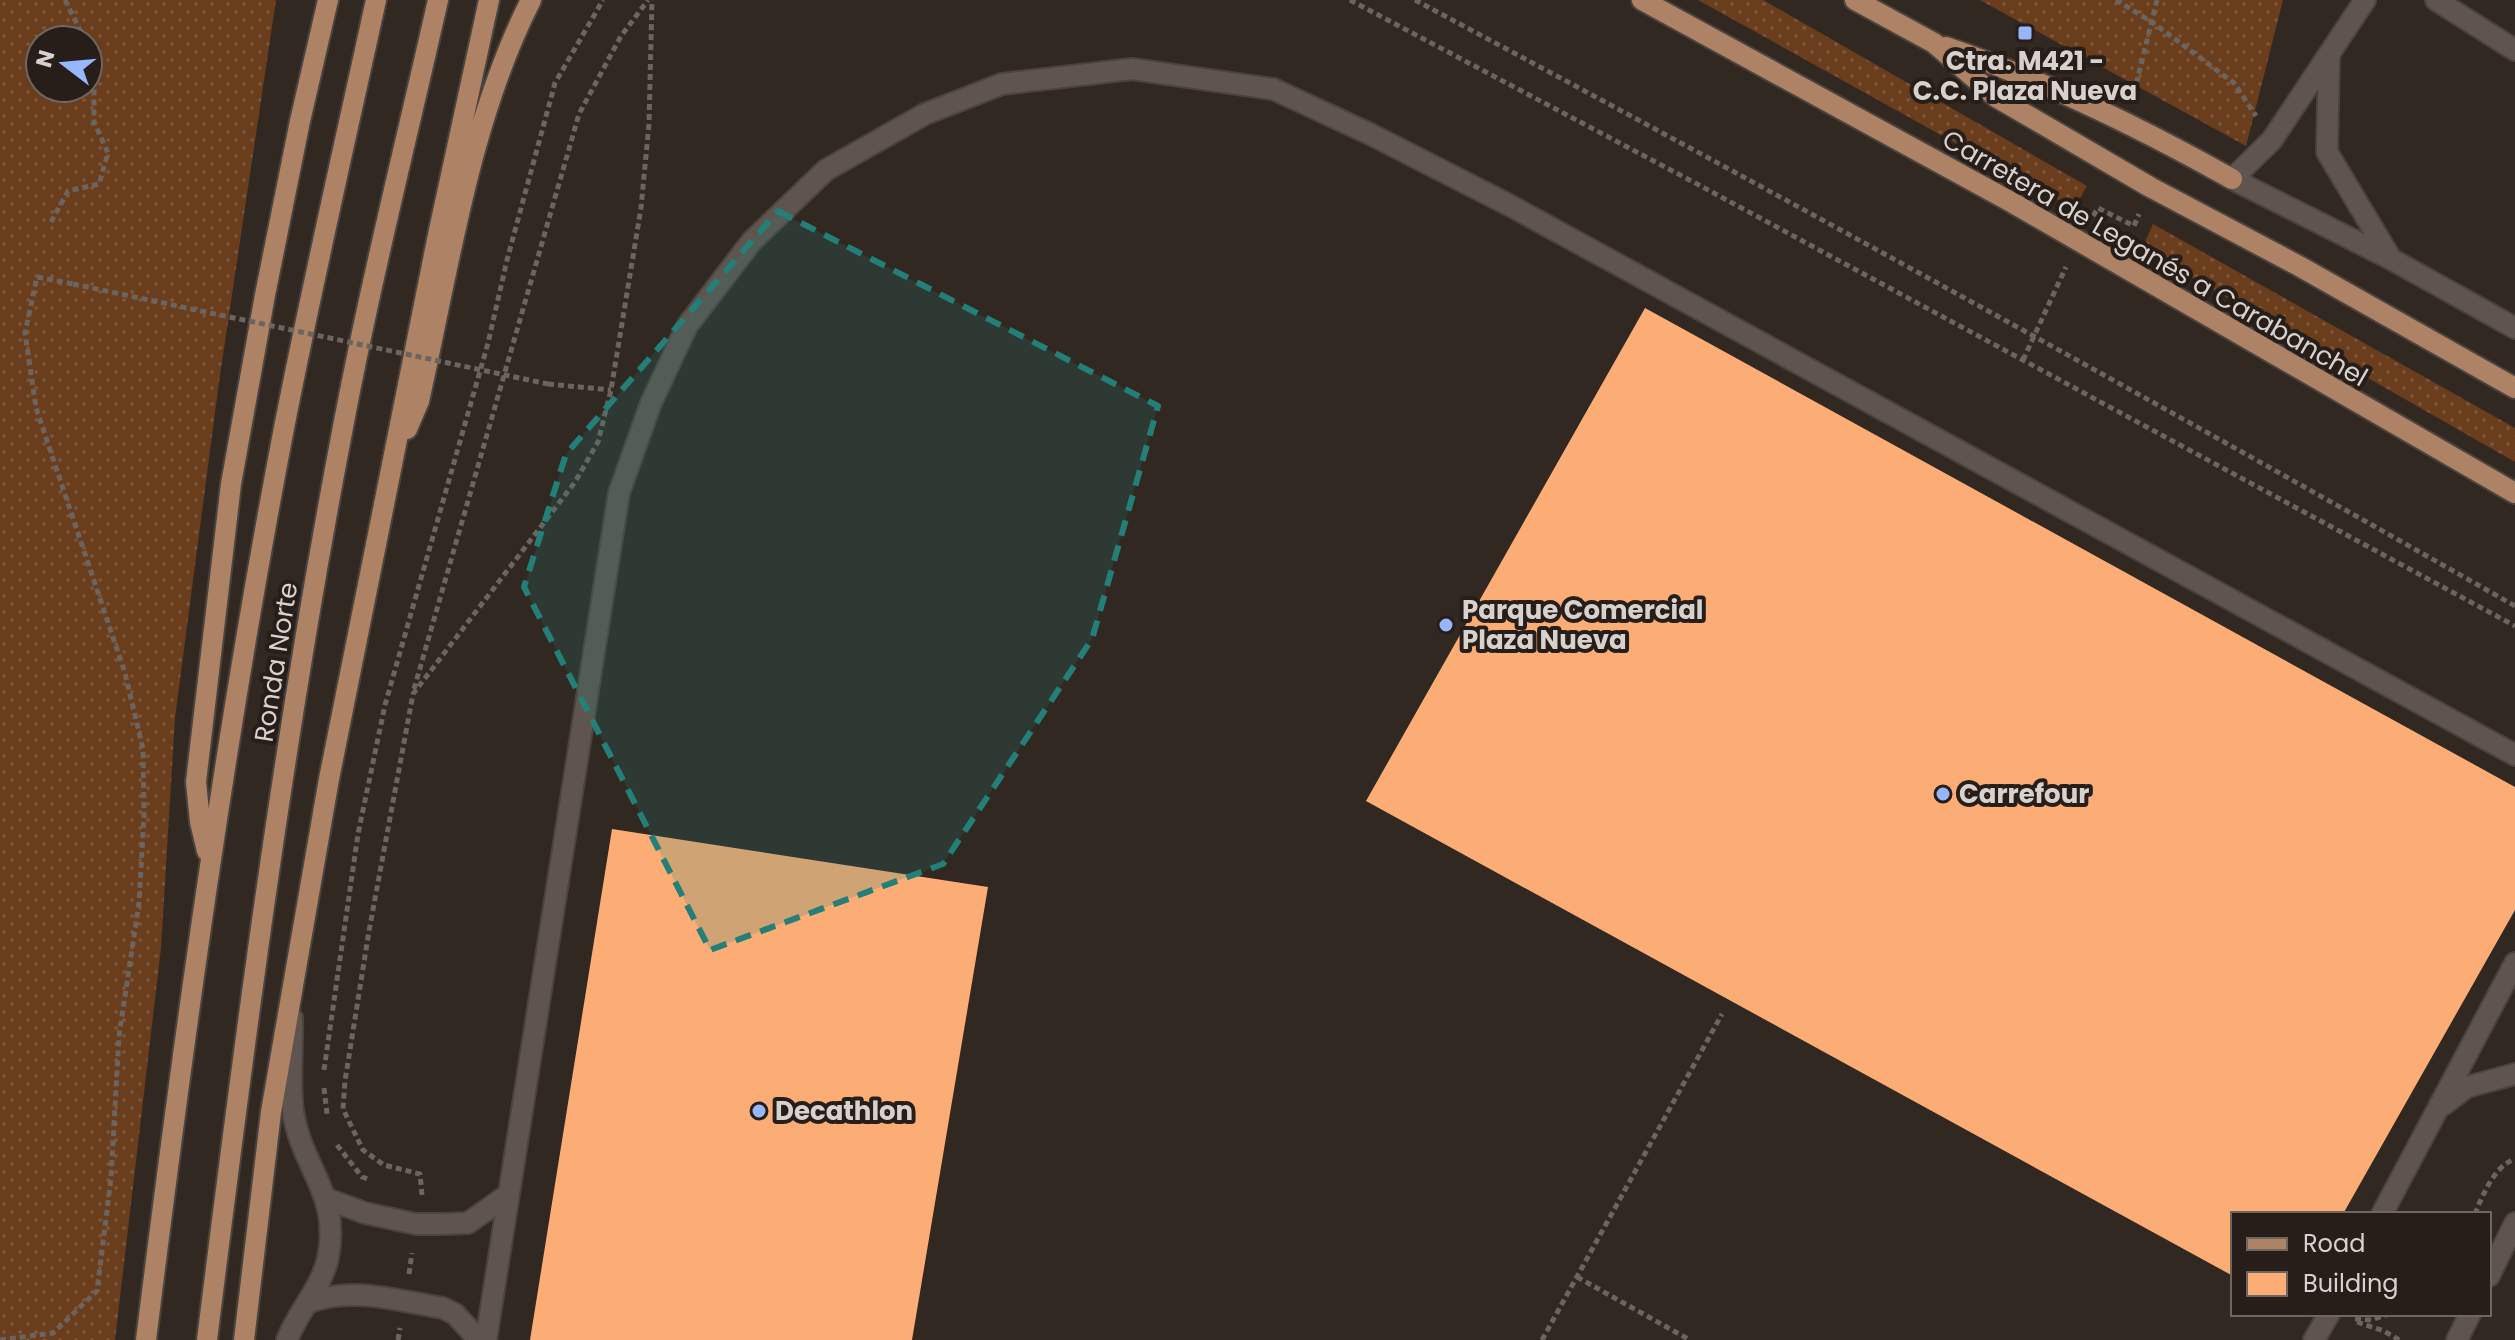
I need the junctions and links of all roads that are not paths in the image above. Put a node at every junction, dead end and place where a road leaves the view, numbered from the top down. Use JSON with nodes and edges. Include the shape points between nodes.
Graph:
{"nodes":[{"id":1,"x":313,"y":0,"type":"edge"},
{"id":2,"x":328,"y":0,"type":"edge"},
{"id":3,"x":376,"y":0,"type":"edge"},
{"id":4,"x":438,"y":0,"type":"edge"},
{"id":5,"x":489,"y":0,"type":"edge"},
{"id":6,"x":531,"y":0,"type":"edge"},
{"id":7,"x":1642,"y":0,"type":"edge"},
{"id":8,"x":1855,"y":0,"type":"edge"},
{"id":9,"x":2365,"y":0,"type":"edge"},
{"id":10,"x":2436,"y":0,"type":"edge"},
{"id":11,"x":1934,"y":43,"type":"junction"},
{"id":12,"x":2515,"y":50,"type":"edge"},
{"id":13,"x":2330,"y":53,"type":"junction"},
{"id":14,"x":300,"y":121,"type":"junction"},
{"id":15,"x":2232,"y":179,"type":"junction"},
{"id":16,"x":2391,"y":259,"type":"junction"},
{"id":17,"x":2515,"y":328,"type":"edge"},
{"id":18,"x":2515,"y":388,"type":"edge"},
{"id":19,"x":392,"y":462,"type":"junction"},
{"id":20,"x":2515,"y":493,"type":"edge"},
{"id":21,"x":2515,"y":755,"type":"edge"},
{"id":22,"x":210,"y":861,"type":"junction"},
{"id":23,"x":2515,"y":963,"type":"edge"},
{"id":24,"x":292,"y":983,"type":"junction"},
{"id":25,"x":2515,"y":1074,"type":"edge"},
{"id":26,"x":2437,"y":1110,"type":"junction"},
{"id":27,"x":509,"y":1194,"type":"junction"},
{"id":28,"x":327,"y":1199,"type":"junction"},
{"id":29,"x":2383,"y":1212,"type":"edge"},
{"id":30,"x":2515,"y":1223,"type":"edge"},
{"id":31,"x":2491,"y":1272,"type":"edge"},
{"id":32,"x":310,"y":1302,"type":"junction"},
{"id":33,"x":2328,"y":1316,"type":"edge"},
{"id":34,"x":2469,"y":1316,"type":"edge"},
{"id":35,"x":146,"y":1340,"type":"edge"},
{"id":36,"x":207,"y":1340,"type":"edge"},
{"id":37,"x":244,"y":1340,"type":"edge"},
{"id":38,"x":287,"y":1340,"type":"edge"},
{"id":39,"x":479,"y":1340,"type":"edge"},
{"id":40,"x":486,"y":1340,"type":"edge"},
{"id":41,"x":2314,"y":1340,"type":"edge"},
{"id":42,"x":2457,"y":1340,"type":"edge"}],
"edges":[{"from":1,"to":14,"type":"main road"},
{"from":2,"to":14,"type":"main road","name":"Ronda Norte"},
{"from":3,"to":22,"type":"main road","name":"Ronda Norte","via":[[285,426]]},
{"from":4,"to":36,"type":"main road","name":"Ronda Norte","via":[[343,425],[284,772]]},
{"from":5,"to":19,"type":"main road"},
{"from":6,"to":19,"type":"main road","via":[[510,41],[474,153],[419,401]]},
{"from":7,"to":20,"type":"main road","name":"Carretera de Leganés a Carabanchel","via":[[2013,203]]},
{"from":8,"to":11,"type":"main road"},
{"from":9,"to":13,"type":"street"},
{"from":10,"to":12,"type":"street"},
{"from":11,"to":15,"type":"main road","via":[[2009,68]]},
{"from":11,"to":18,"type":"main road","via":[[1996,97]]},
{"from":13,"to":15,"type":"street","via":[[2272,140]]},
{"from":13,"to":16,"type":"street","via":[[2327,152]]},
{"from":14,"to":22,"type":"main road","name":"Ronda Norte","via":[[231,484],[196,782]]},
{"from":15,"to":16,"type":"street"},
{"from":16,"to":17,"type":"street"},
{"from":19,"to":24,"type":"main road"},
{"from":21,"to":27,"type":"street","via":[[1509,205],[1273,89],[1132,69],[1002,84],[925,114],[826,170],[752,241],[687,326],[651,403],[619,493]]},
{"from":22,"to":35,"type":"main road","name":"Ronda Norte"},
{"from":23,"to":26,"type":"street"},
{"from":24,"to":28,"type":"street","via":[[293,1110],[303,1151]]},
{"from":24,"to":37,"type":"main road"},
{"from":25,"to":26,"type":"street","via":[[2467,1087]]},
{"from":26,"to":29,"type":"street"},
{"from":27,"to":28,"type":"street","via":[[468,1223],[416,1224]]},
{"from":27,"to":40,"type":"street"},
{"from":28,"to":32,"type":"street","via":[[327,1262]]},
{"from":30,"to":31,"type":"street"},
{"from":32,"to":38,"type":"street"},
{"from":32,"to":39,"type":"street","via":[[331,1294],[360,1294],[443,1308]]},
{"from":33,"to":41,"type":"street"},
{"from":34,"to":42,"type":"street"}]}
